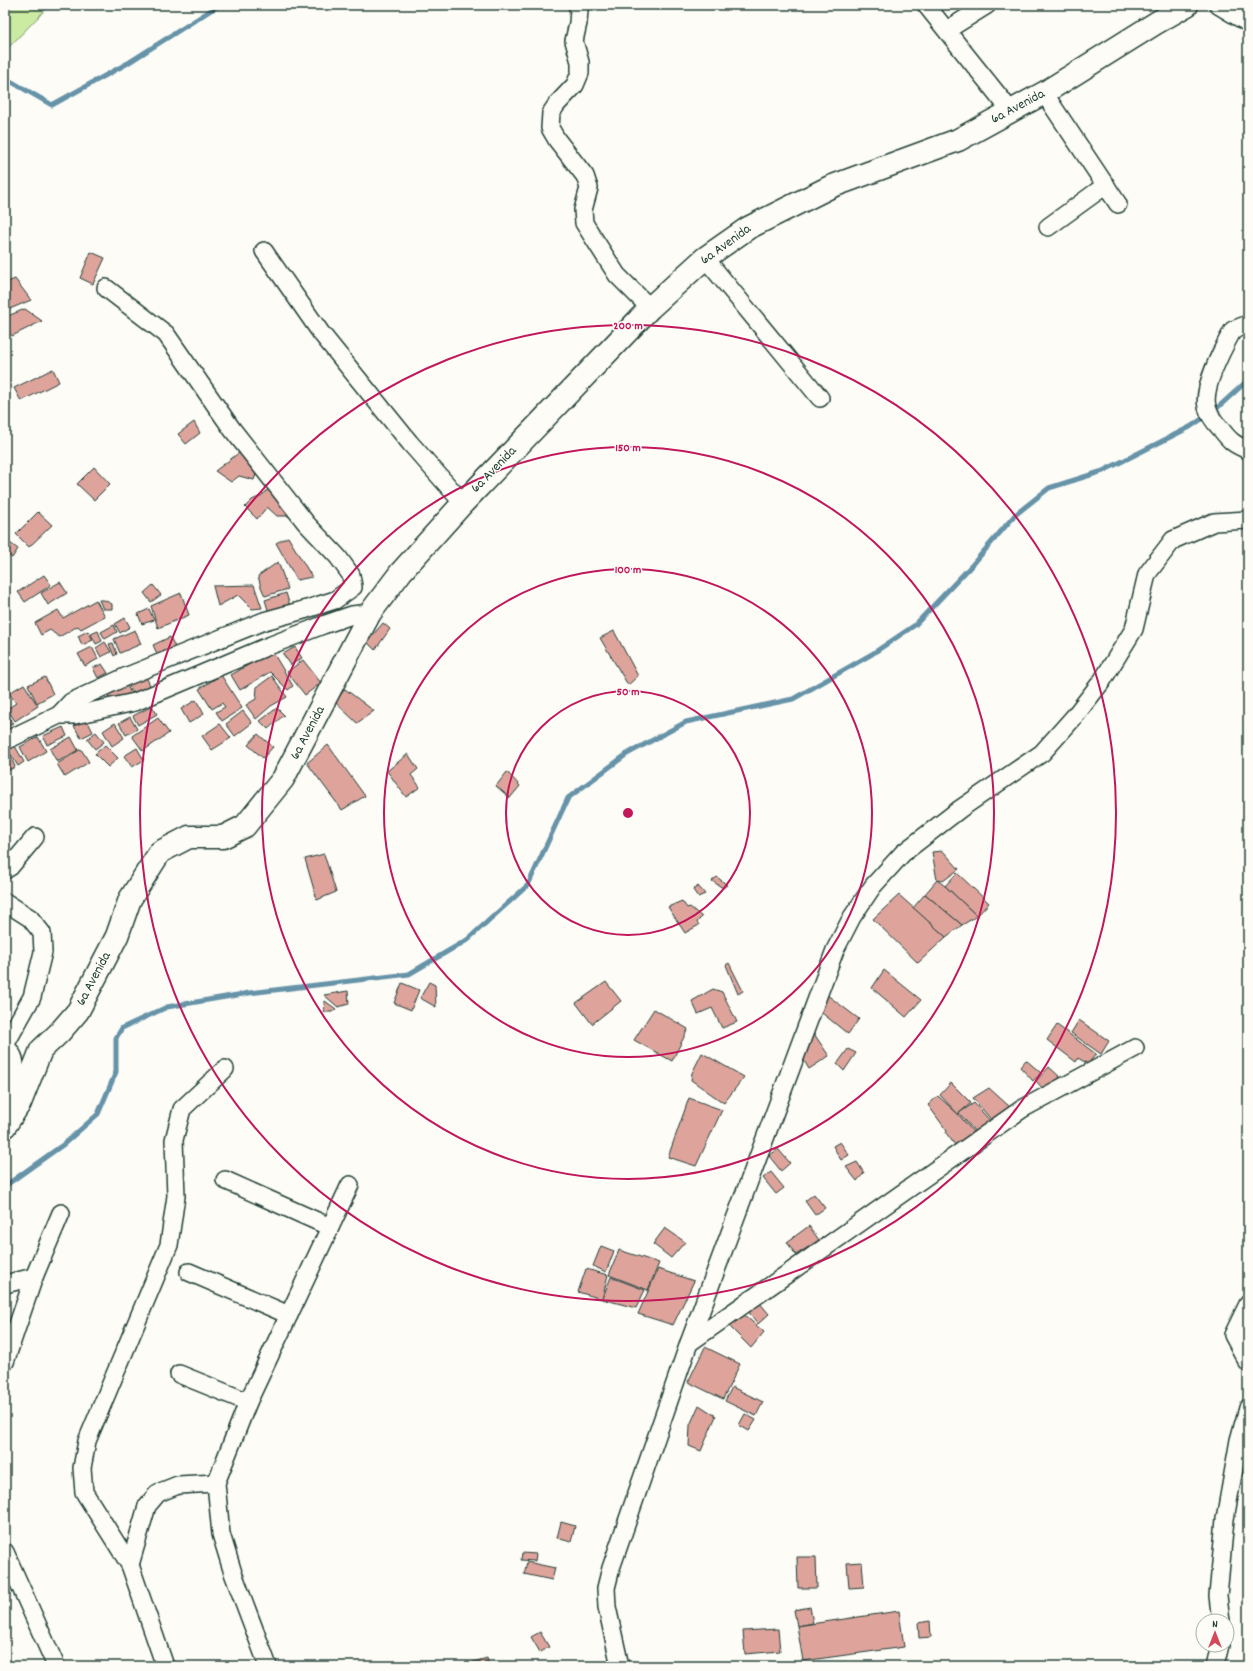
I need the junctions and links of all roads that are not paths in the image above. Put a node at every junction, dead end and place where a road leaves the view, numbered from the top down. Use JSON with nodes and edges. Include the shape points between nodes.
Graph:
{"nodes":[{"id":1,"x":577,"y":5,"type":"edge"},
{"id":2,"x":926,"y":5,"type":"edge"},
{"id":3,"x":987,"y":5,"type":"edge"},
{"id":4,"x":1187,"y":5,"type":"edge"},
{"id":5,"x":1218,"y":5,"type":"edge"},
{"id":6,"x":1248,"y":23,"type":"edge"},
{"id":7,"x":947,"y":30,"type":"junction"},
{"id":8,"x":1044,"y":93,"type":"junction"},
{"id":9,"x":1010,"y":110,"type":"junction"},
{"id":10,"x":1106,"y":185,"type":"junction"},
{"id":11,"x":1118,"y":204,"type":"dead end"},
{"id":12,"x":1048,"y":226,"type":"dead end"},
{"id":13,"x":264,"y":251,"type":"dead end"},
{"id":14,"x":705,"y":258,"type":"junction"},
{"id":15,"x":106,"y":288,"type":"dead end"},
{"id":16,"x":650,"y":308,"type":"junction"},
{"id":17,"x":1248,"y":324,"type":"edge"},
{"id":18,"x":820,"y":398,"type":"dead end"},
{"id":19,"x":1248,"y":450,"type":"edge"},
{"id":20,"x":463,"y":502,"type":"junction"},
{"id":21,"x":1248,"y":520,"type":"edge"},
{"id":22,"x":335,"y":600,"type":"junction"},
{"id":23,"x":361,"y":614,"type":"junction"},
{"id":24,"x":59,"y":715,"type":"junction"},
{"id":25,"x":5,"y":741,"type":"edge"},
{"id":26,"x":35,"y":837,"type":"dead end"},
{"id":27,"x":5,"y":870,"type":"edge"},
{"id":28,"x":5,"y":902,"type":"edge"},
{"id":29,"x":5,"y":1045,"type":"edge"},
{"id":30,"x":1135,"y":1048,"type":"dead end"},
{"id":31,"x":225,"y":1069,"type":"dead end"},
{"id":32,"x":5,"y":1099,"type":"edge"},
{"id":33,"x":5,"y":1126,"type":"edge"},
{"id":34,"x":225,"y":1180,"type":"dead end"},
{"id":35,"x":350,"y":1185,"type":"dead end"},
{"id":36,"x":61,"y":1213,"type":"dead end"},
{"id":37,"x":330,"y":1227,"type":"junction"},
{"id":38,"x":189,"y":1272,"type":"dead end"},
{"id":39,"x":34,"y":1277,"type":"junction"},
{"id":40,"x":5,"y":1284,"type":"edge"},
{"id":41,"x":1248,"y":1304,"type":"edge"},
{"id":42,"x":289,"y":1315,"type":"junction"},
{"id":43,"x":689,"y":1343,"type":"junction"},
{"id":44,"x":5,"y":1362,"type":"edge"},
{"id":45,"x":1248,"y":1363,"type":"edge"},
{"id":46,"x":179,"y":1374,"type":"dead end"},
{"id":47,"x":248,"y":1402,"type":"junction"},
{"id":48,"x":1248,"y":1408,"type":"edge"},
{"id":49,"x":216,"y":1483,"type":"junction"},
{"id":50,"x":5,"y":1552,"type":"edge"},
{"id":51,"x":130,"y":1565,"type":"junction"},
{"id":52,"x":1220,"y":1613,"type":"edge"},
{"id":53,"x":1218,"y":1653,"type":"edge"},
{"id":54,"x":56,"y":1666,"type":"edge"},
{"id":55,"x":165,"y":1666,"type":"edge"},
{"id":56,"x":268,"y":1666,"type":"edge"},
{"id":57,"x":620,"y":1666,"type":"edge"},
{"id":58,"x":1215,"y":1666,"type":"edge"}],
"edges":[{"from":1,"to":16,"type":"street","via":[[578,23],[574,41],[580,62],[580,73],[575,85],[551,113],[550,128],[585,176],[589,188],[583,210],[584,223],[617,275]]},
{"from":2,"to":7,"type":"street"},
{"from":3,"to":7,"type":"street"},
{"from":4,"to":8,"type":"street","name":"6a Avenida"},
{"from":5,"to":6,"type":"street"},
{"from":7,"to":9,"type":"street"},
{"from":8,"to":9,"type":"street","name":"6a Avenida"},
{"from":8,"to":10,"type":"street"},
{"from":9,"to":14,"type":"street","name":"6a Avenida","via":[[958,140],[830,187],[748,228]]},
{"from":10,"to":11,"type":"street"},
{"from":10,"to":12,"type":"street"},
{"from":13,"to":20,"type":"street","via":[[321,333],[410,443]]},
{"from":14,"to":16,"type":"street","name":"6a Avenida"},
{"from":14,"to":18,"type":"street"},
{"from":15,"to":22,"type":"street","via":[[166,334],[232,429],[306,523],[338,557],[351,575],[353,587]]},
{"from":16,"to":20,"type":"street","name":"6a Avenida"},
{"from":17,"to":19,"type":"street","via":[[1233,330],[1219,355],[1206,393],[1207,408],[1216,424],[1232,444]]},
{"from":20,"to":23,"type":"street","name":"6a Avenida"},
{"from":21,"to":43,"type":"street","via":[[1214,522],[1173,540],[1146,574],[1134,629],[1102,680],[1074,717],[1042,753],[960,809],[903,853],[873,886],[852,917],[835,950]]},
{"from":22,"to":23,"type":"street"},
{"from":22,"to":24,"type":"street","via":[[264,621],[125,677],[71,702]]},
{"from":23,"to":24,"type":"street","via":[[266,647],[135,702]]},
{"from":23,"to":33,"type":"street","name":"6a Avenida","via":[[283,779],[245,826],[223,837],[189,837],[160,852],[130,899],[117,936],[78,1011],[59,1034],[41,1050],[20,1103]]},
{"from":24,"to":25,"type":"street"},
{"from":26,"to":27,"type":"street"},
{"from":28,"to":29,"type":"street","via":[[30,918],[42,933],[43,952],[32,997]]},
{"from":29,"to":32,"type":"street","via":[[14,1058],[14,1076],[10,1092]]},
{"from":30,"to":43,"type":"street","via":[[1022,1109]]},
{"from":31,"to":51,"type":"street","via":[[182,1109],[174,1140],[176,1196],[169,1245],[87,1441],[82,1468],[84,1492]]},
{"from":34,"to":37,"type":"street"},
{"from":35,"to":37,"type":"street"},
{"from":36,"to":39,"type":"street"},
{"from":37,"to":42,"type":"street"},
{"from":38,"to":42,"type":"street"},
{"from":39,"to":40,"type":"street"},
{"from":39,"to":44,"type":"street"},
{"from":41,"to":45,"type":"street","via":[[1233,1335]]},
{"from":42,"to":47,"type":"street"},
{"from":43,"to":57,"type":"street","via":[[606,1588],[607,1607]]},
{"from":46,"to":47,"type":"street"},
{"from":47,"to":49,"type":"street"},
{"from":48,"to":52,"type":"street","via":[[1239,1440],[1225,1519],[1218,1596]]},
{"from":49,"to":51,"type":"street","via":[[178,1485],[158,1493],[147,1506]]},
{"from":49,"to":56,"type":"street","via":[[221,1534]]},
{"from":50,"to":54,"type":"street"},
{"from":51,"to":55,"type":"street"},
{"from":53,"to":58,"type":"street"}]}
